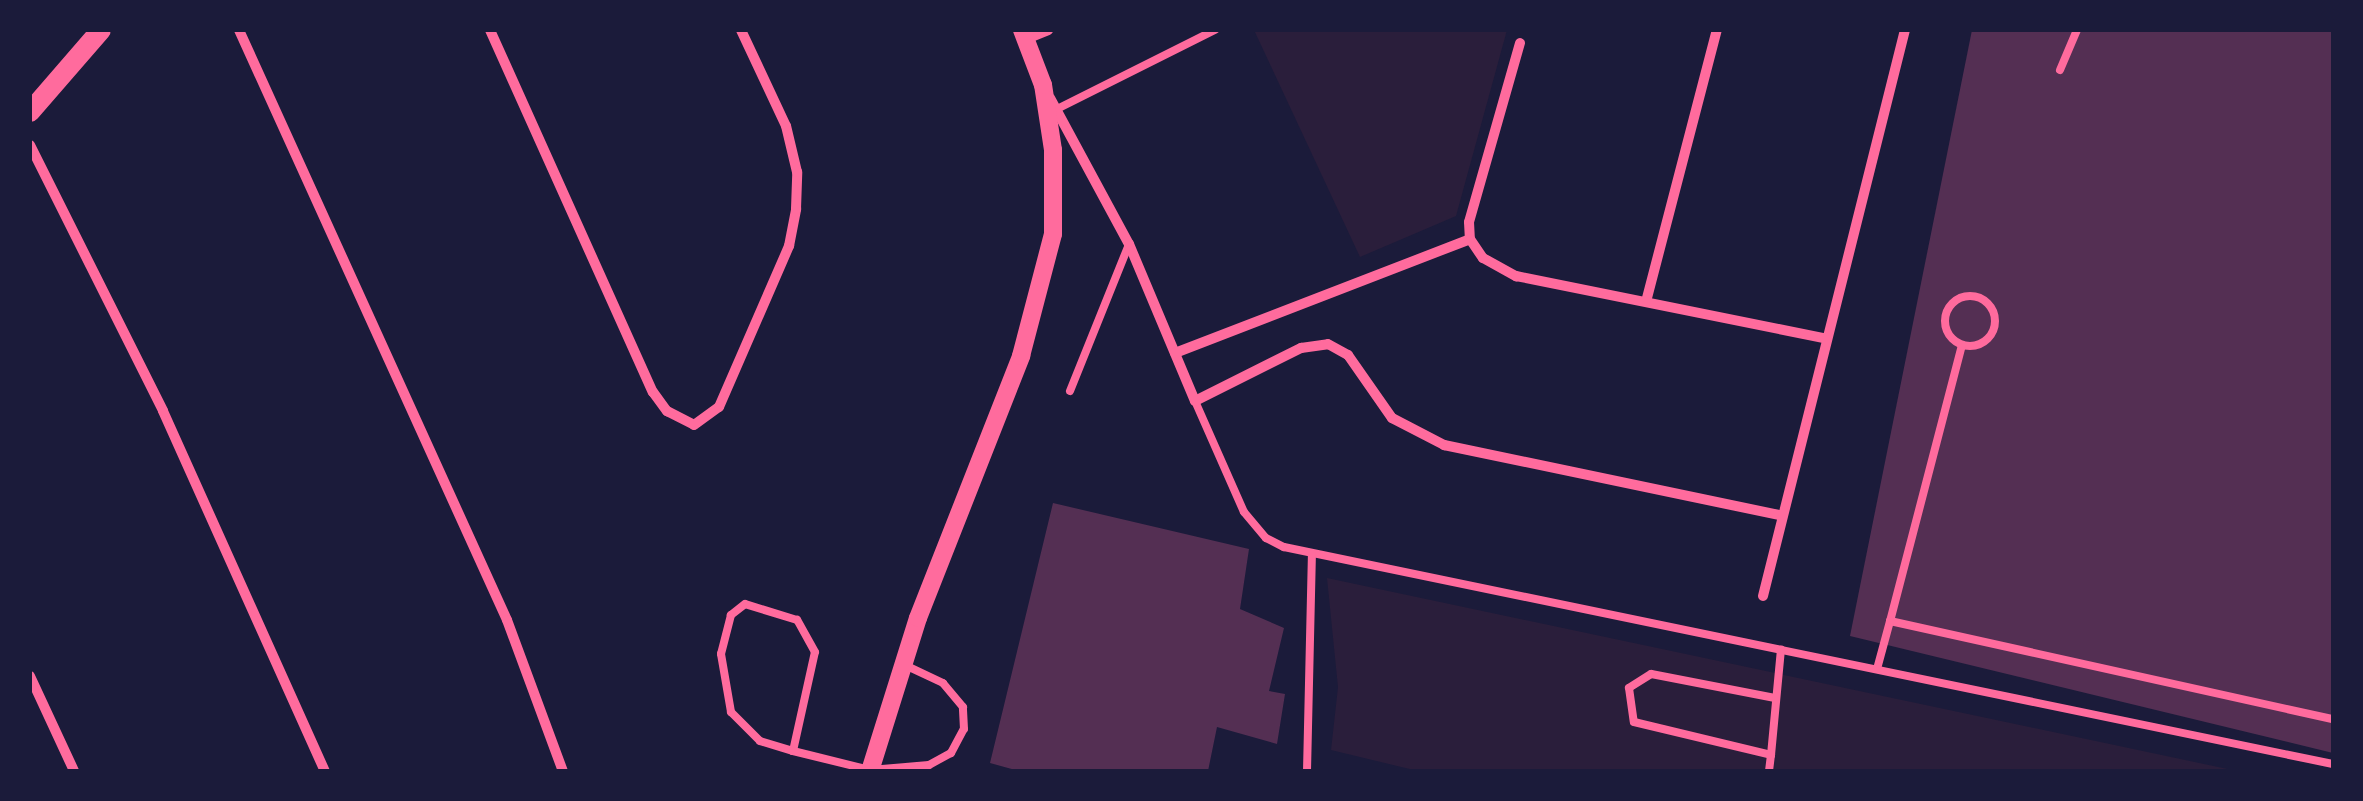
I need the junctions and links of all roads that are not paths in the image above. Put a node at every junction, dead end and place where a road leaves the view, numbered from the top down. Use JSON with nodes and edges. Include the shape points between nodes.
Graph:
{"nodes":[{"id":1,"x":101,"y":30,"type":"edge"},
{"id":2,"x":239,"y":30,"type":"edge"},
{"id":3,"x":490,"y":30,"type":"edge"},
{"id":4,"x":741,"y":30,"type":"edge"},
{"id":5,"x":1048,"y":30,"type":"edge"},
{"id":6,"x":1214,"y":30,"type":"edge"},
{"id":7,"x":1717,"y":30,"type":"edge"},
{"id":8,"x":1905,"y":30,"type":"edge"},
{"id":9,"x":2078,"y":30,"type":"edge"},
{"id":10,"x":1024,"y":34,"type":"edge"},
{"id":11,"x":1520,"y":43,"type":"dead end"},
{"id":12,"x":2060,"y":70,"type":"dead end"},
{"id":13,"x":1043,"y":85,"type":"junction"},
{"id":14,"x":1056,"y":109,"type":"junction"},
{"id":15,"x":30,"y":112,"type":"edge"},
{"id":16,"x":30,"y":145,"type":"edge"},
{"id":17,"x":1470,"y":239,"type":"junction"},
{"id":18,"x":1129,"y":244,"type":"junction"},
{"id":19,"x":1646,"y":298,"type":"junction"},
{"id":20,"x":1824,"y":338,"type":"junction"},
{"id":21,"x":1962,"y":346,"type":"junction"},
{"id":22,"x":1176,"y":353,"type":"junction"},
{"id":23,"x":1070,"y":391,"type":"dead end"},
{"id":24,"x":1195,"y":401,"type":"junction"},
{"id":25,"x":1780,"y":514,"type":"junction"},
{"id":26,"x":1312,"y":554,"type":"junction"},
{"id":27,"x":1763,"y":596,"type":"dead end"},
{"id":28,"x":1890,"y":622,"type":"junction"},
{"id":29,"x":1781,"y":649,"type":"junction"},
{"id":30,"x":902,"y":664,"type":"junction"},
{"id":31,"x":1877,"y":670,"type":"junction"},
{"id":32,"x":30,"y":676,"type":"edge"},
{"id":33,"x":1775,"y":698,"type":"junction"},
{"id":34,"x":2333,"y":719,"type":"edge"},
{"id":35,"x":793,"y":751,"type":"junction"},
{"id":36,"x":1771,"y":755,"type":"junction"},
{"id":37,"x":2333,"y":764,"type":"edge"},
{"id":38,"x":74,"y":771,"type":"edge"},
{"id":39,"x":324,"y":771,"type":"edge"},
{"id":40,"x":563,"y":771,"type":"edge"},
{"id":41,"x":870,"y":771,"type":"edge"},
{"id":42,"x":1306,"y":771,"type":"edge"},
{"id":43,"x":1770,"y":771,"type":"edge"}],
"edges":[{"from":1,"to":15,"type":"main road"},
{"from":2,"to":40,"type":"street","via":[[507,620]]},
{"from":3,"to":4,"type":"street","via":[[652,392],[667,412],[694,425],[719,408],[789,246],[796,209],[797,172],[786,126]]},
{"from":5,"to":10,"type":"street"},
{"from":6,"to":14,"type":"lane"},
{"from":7,"to":19,"type":"street"},
{"from":8,"to":20,"type":"street"},
{"from":9,"to":12,"type":"lane"},
{"from":10,"to":13,"type":"street"},
{"from":11,"to":17,"type":"street","via":[[1472,205]]},
{"from":13,"to":14,"type":"street"},
{"from":13,"to":30,"type":"street","via":[[1056,197],[1038,303]]},
{"from":14,"to":18,"type":"street"},
{"from":16,"to":39,"type":"street","via":[[163,411]]},
{"from":17,"to":19,"type":"street","via":[[1482,258],[1516,276]]},
{"from":17,"to":22,"type":"street"},
{"from":18,"to":22,"type":"street"},
{"from":18,"to":23,"type":"lane"},
{"from":19,"to":20,"type":"street"},
{"from":20,"to":25,"type":"street"},
{"from":21,"to":21,"type":"lane","via":[[1991,336],[1991,306],[1978,297],[1962,297],[1944,321]]},
{"from":21,"to":28,"type":"lane"},
{"from":22,"to":24,"type":"street"},
{"from":24,"to":25,"type":"street","via":[[1300,348],[1328,344],[1348,355],[1392,418],[1444,445]]},
{"from":24,"to":26,"type":"lane","via":[[1254,526],[1284,548]]},
{"from":25,"to":27,"type":"street"},
{"from":26,"to":29,"type":"lane"},
{"from":26,"to":42,"type":"lane"},
{"from":28,"to":31,"type":"lane"},
{"from":28,"to":34,"type":"lane"},
{"from":29,"to":31,"type":"lane"},
{"from":29,"to":33,"type":"lane"},
{"from":30,"to":41,"type":"street"},
{"from":30,"to":41,"type":"lane","via":[[942,683],[963,707],[964,729],[951,753],[929,765]]},
{"from":31,"to":37,"type":"lane"},
{"from":32,"to":38,"type":"street"},
{"from":33,"to":36,"type":"lane"},
{"from":33,"to":36,"type":"lane","via":[[1651,674],[1629,688],[1630,716],[1644,727]]},
{"from":35,"to":35,"type":"lane","via":[[760,741],[731,712],[722,634],[746,604],[797,620],[815,652]]},
{"from":35,"to":41,"type":"lane"},
{"from":36,"to":43,"type":"lane"}]}
